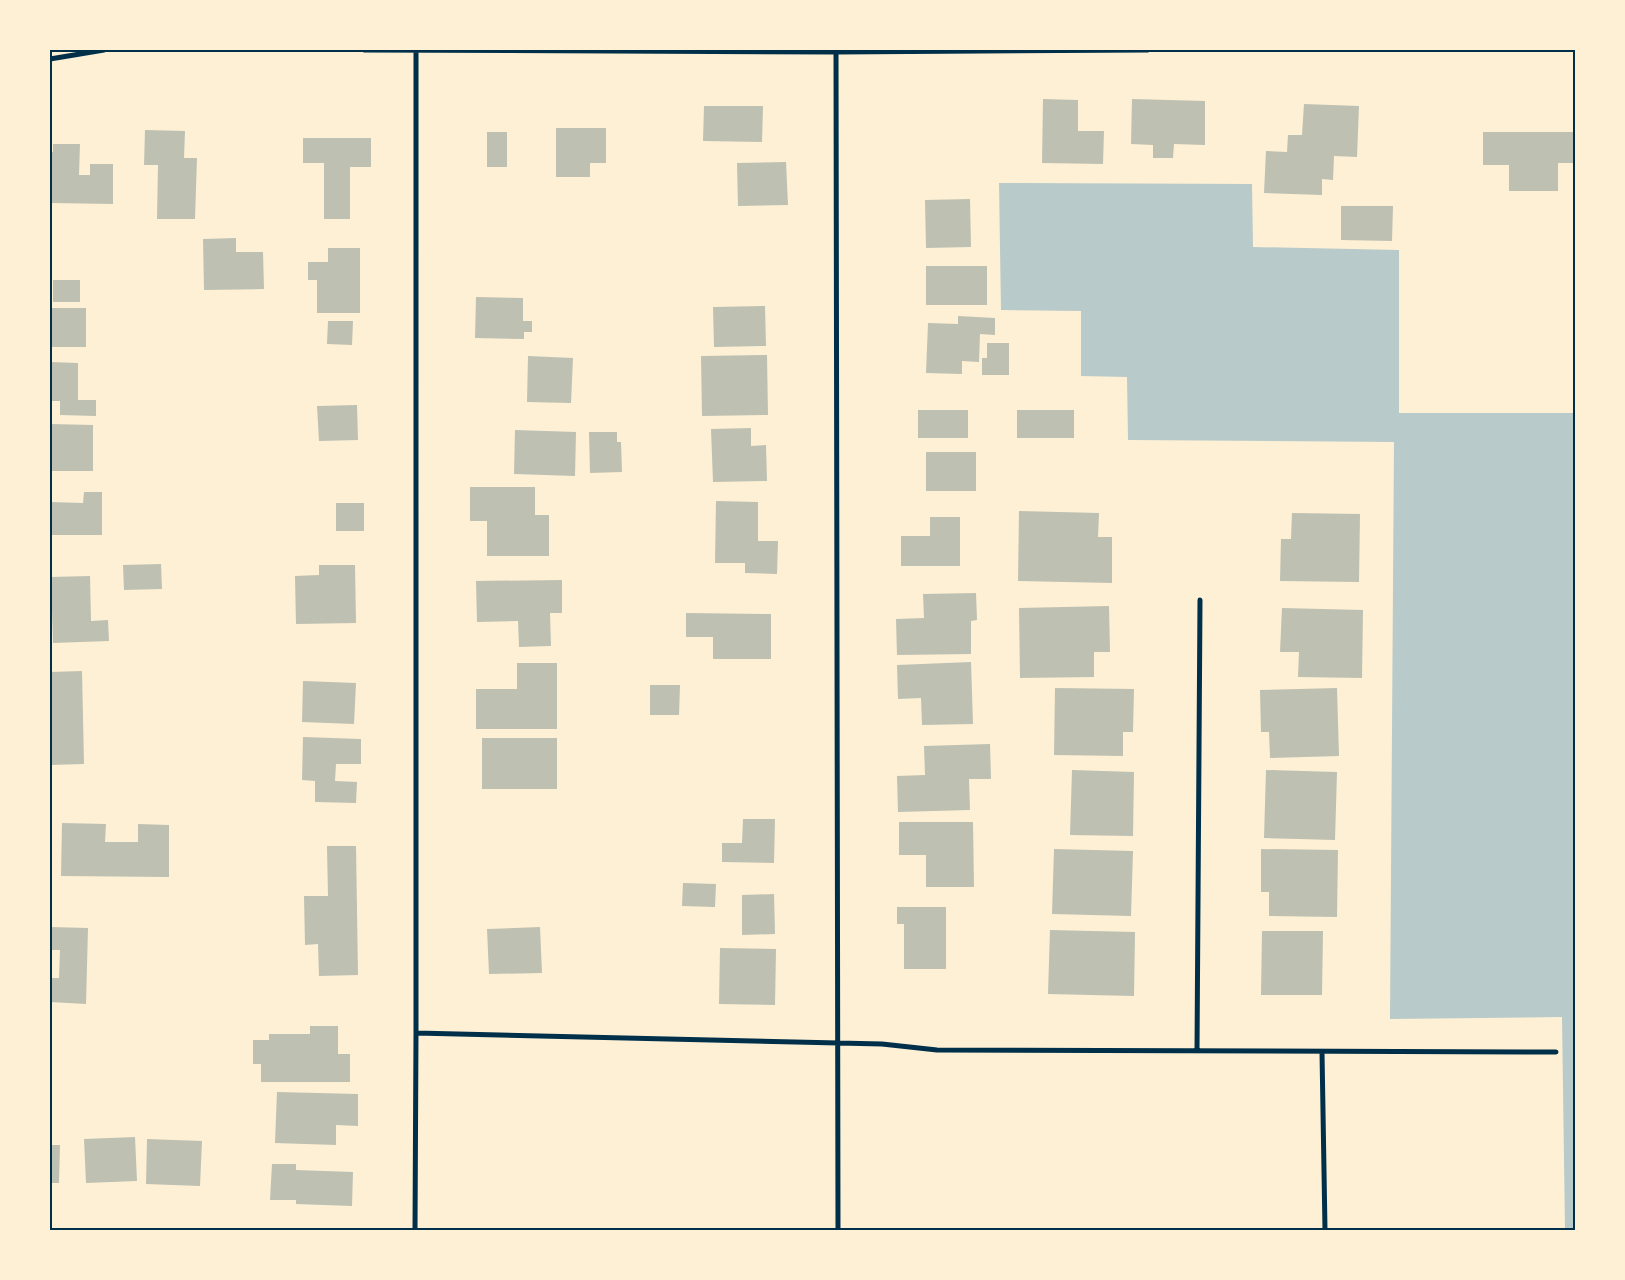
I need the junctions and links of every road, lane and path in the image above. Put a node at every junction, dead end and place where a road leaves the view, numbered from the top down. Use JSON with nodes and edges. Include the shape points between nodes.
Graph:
{"nodes":[{"id":1,"x":104,"y":50,"type":"edge"},
{"id":2,"x":364,"y":50,"type":"edge"},
{"id":3,"x":416,"y":50,"type":"edge"},
{"id":4,"x":1148,"y":50,"type":"edge"},
{"id":5,"x":836,"y":51,"type":"edge"},
{"id":6,"x":50,"y":59,"type":"edge"},
{"id":7,"x":1200,"y":600,"type":"dead end"},
{"id":8,"x":416,"y":1033,"type":"junction"},
{"id":9,"x":838,"y":1043,"type":"junction"},
{"id":10,"x":1197,"y":1051,"type":"junction"},
{"id":11,"x":1322,"y":1052,"type":"junction"},
{"id":12,"x":1556,"y":1052,"type":"dead end"},
{"id":13,"x":415,"y":1230,"type":"edge"},
{"id":14,"x":838,"y":1230,"type":"edge"},
{"id":15,"x":1325,"y":1230,"type":"edge"}],
"edges":[{"from":1,"to":6,"type":"street"},
{"from":2,"to":3,"type":"street"},
{"from":3,"to":5,"type":"street"},
{"from":3,"to":8,"type":"street"},
{"from":4,"to":5,"type":"street"},
{"from":5,"to":9,"type":"street"},
{"from":7,"to":10,"type":"street"},
{"from":8,"to":9,"type":"street"},
{"from":8,"to":13,"type":"street"},
{"from":9,"to":10,"type":"street","via":[[937,1050]]},
{"from":9,"to":14,"type":"street"},
{"from":10,"to":11,"type":"street"},
{"from":11,"to":12,"type":"street"},
{"from":11,"to":15,"type":"street"}]}
